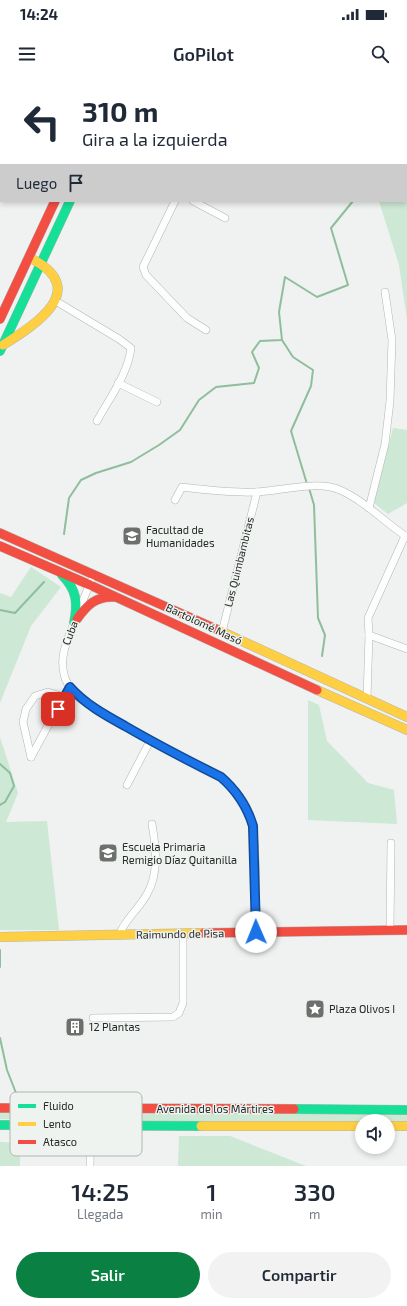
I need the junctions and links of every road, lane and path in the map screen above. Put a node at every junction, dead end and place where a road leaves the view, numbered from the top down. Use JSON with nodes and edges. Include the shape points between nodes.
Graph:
{"nodes":[{"id":1,"x":54,"y":202,"type":"edge"},
{"id":2,"x":70,"y":202,"type":"edge"},
{"id":3,"x":175,"y":202,"type":"edge"},
{"id":4,"x":195,"y":202,"type":"edge"},
{"id":5,"x":225,"y":218,"type":"dead end"},
{"id":6,"x":28,"y":257,"type":"junction"},
{"id":7,"x":41,"y":263,"type":"junction"},
{"id":8,"x":385,"y":292,"type":"dead end"},
{"id":9,"x":54,"y":300,"type":"junction"},
{"id":10,"x":0,"y":319,"type":"edge"},
{"id":11,"x":206,"y":330,"type":"dead end"},
{"id":12,"x":1,"y":348,"type":"edge"},
{"id":13,"x":118,"y":383,"type":"junction"},
{"id":14,"x":157,"y":402,"type":"dead end"},
{"id":15,"x":97,"y":421,"type":"dead end"},
{"id":16,"x":257,"y":492,"type":"junction"},
{"id":17,"x":175,"y":500,"type":"dead end"},
{"id":18,"x":369,"y":508,"type":"junction"},
{"id":19,"x":0,"y":533,"type":"edge"},
{"id":20,"x":406,"y":537,"type":"edge"},
{"id":21,"x":0,"y":546,"type":"edge"},
{"id":22,"x":52,"y":568,"type":"junction"},
{"id":23,"x":94,"y":574,"type":"junction"},
{"id":24,"x":90,"y":585,"type":"junction"},
{"id":25,"x":116,"y":597,"type":"junction"},
{"id":26,"x":74,"y":623,"type":"junction"},
{"id":27,"x":222,"y":632,"type":"junction"},
{"id":28,"x":369,"y":635,"type":"junction"},
{"id":29,"x":407,"y":649,"type":"edge"},
{"id":30,"x":70,"y":687,"type":"junction"},
{"id":31,"x":64,"y":697,"type":"junction"},
{"id":32,"x":367,"y":699,"type":"junction"},
{"id":33,"x":407,"y":717,"type":"edge"},
{"id":34,"x":407,"y":730,"type":"edge"},
{"id":35,"x":150,"y":741,"type":"junction"},
{"id":36,"x":127,"y":785,"type":"dead end"},
{"id":37,"x":152,"y":824,"type":"dead end"},
{"id":38,"x":390,"y":843,"type":"dead end"},
{"id":39,"x":390,"y":930,"type":"junction"},
{"id":40,"x":407,"y":930,"type":"edge"},
{"id":41,"x":256,"y":932,"type":"junction"},
{"id":42,"x":183,"y":934,"type":"junction"},
{"id":43,"x":120,"y":935,"type":"junction"},
{"id":44,"x":4,"y":937,"type":"edge"},
{"id":45,"x":93,"y":1018,"type":"dead end"},
{"id":46,"x":0,"y":1108,"type":"edge"},
{"id":47,"x":10,"y":1108,"type":"edge"},
{"id":48,"x":142,"y":1109,"type":"edge"},
{"id":49,"x":407,"y":1110,"type":"edge"},
{"id":50,"x":142,"y":1125,"type":"edge"},
{"id":51,"x":355,"y":1126,"type":"edge"},
{"id":52,"x":395,"y":1126,"type":"edge"},
{"id":53,"x":407,"y":1126,"type":"edge"},
{"id":54,"x":90,"y":1156,"type":"edge"},
{"id":55,"x":90,"y":1166,"type":"edge"}],
"edges":[{"from":1,"to":6,"type":"main road"},
{"from":2,"to":7,"type":"main road"},
{"from":3,"to":11,"type":"street","via":[[143,267],[146,275],[187,318]]},
{"from":4,"to":5,"type":"street"},
{"from":6,"to":7,"type":"main road"},
{"from":6,"to":10,"type":"main road"},
{"from":7,"to":9,"type":"main road","via":[[49,268],[56,278],[58,289]]},
{"from":7,"to":12,"type":"main road"},
{"from":8,"to":18,"type":"street","via":[[392,340],[390,400],[385,444]]},
{"from":9,"to":12,"type":"main road","via":[[46,314],[34,325]]},
{"from":9,"to":13,"type":"street","via":[[130,348],[130,358]]},
{"from":13,"to":14,"type":"street"},
{"from":13,"to":15,"type":"street"},
{"from":16,"to":17,"type":"street","via":[[231,493],[182,487]]},
{"from":16,"to":18,"type":"street","via":[[312,486],[338,489]]},
{"from":16,"to":27,"type":"street","name":"Las Quimbambitas"},
{"from":18,"to":20,"type":"street"},
{"from":19,"to":23,"type":"main road","name":"Bartolomé Masó"},
{"from":20,"to":28,"type":"street","via":[[368,618]]},
{"from":21,"to":22,"type":"main road","name":"Bartolomé Masó"},
{"from":22,"to":24,"type":"main road","name":"Bartolomé Masó"},
{"from":22,"to":26,"type":"main road","via":[[72,585],[77,595]]},
{"from":23,"to":24,"type":"street","name":"Cuba"},
{"from":23,"to":27,"type":"main road","name":"Bartolomé Masó"},
{"from":24,"to":25,"type":"main road","name":"Bartolomé Masó"},
{"from":24,"to":26,"type":"street","name":"Cuba"},
{"from":25,"to":26,"type":"main road","via":[[97,598]]},
{"from":25,"to":34,"type":"main road","name":"Bartolomé Masó"},
{"from":26,"to":30,"type":"street","name":"Cuba","via":[[64,646],[63,664]]},
{"from":27,"to":32,"type":"main road","name":"Bartolomé Masó"},
{"from":28,"to":29,"type":"street"},
{"from":28,"to":32,"type":"street"},
{"from":30,"to":31,"type":"street"},
{"from":30,"to":35,"type":"street","name":"Cuba","via":[[80,699],[94,709]]},
{"from":31,"to":31,"type":"street","via":[[48,692],[35,696],[26,709],[23,722],[31,756]]},
{"from":32,"to":33,"type":"main road","name":"Bartolomé Masó"},
{"from":35,"to":36,"type":"street"},
{"from":35,"to":41,"type":"street","name":"Cuba","via":[[221,777],[233,788],[248,810],[253,826]]},
{"from":37,"to":43,"type":"street","via":[[155,863],[153,882],[147,895],[124,922]]},
{"from":38,"to":39,"type":"street"},
{"from":39,"to":40,"type":"main road","name":"Raimundo de Pisa"},
{"from":39,"to":41,"type":"main road","name":"Raimundo de Pisa"},
{"from":41,"to":42,"type":"main road","name":"Raimundo de Pisa"},
{"from":42,"to":43,"type":"main road","name":"Raimundo de Pisa"},
{"from":42,"to":45,"type":"street","via":[[182,1003],[179,1013],[173,1017]]},
{"from":43,"to":44,"type":"main road","name":"Raimundo de Pisa"},
{"from":46,"to":47,"type":"main road","name":"Avenida de los Mártires"},
{"from":48,"to":49,"type":"main road","name":"Avenida de los Mártires"},
{"from":50,"to":51,"type":"main road","name":"Avenida de los Mártires"},
{"from":52,"to":53,"type":"main road"},
{"from":54,"to":55,"type":"street"}]}
